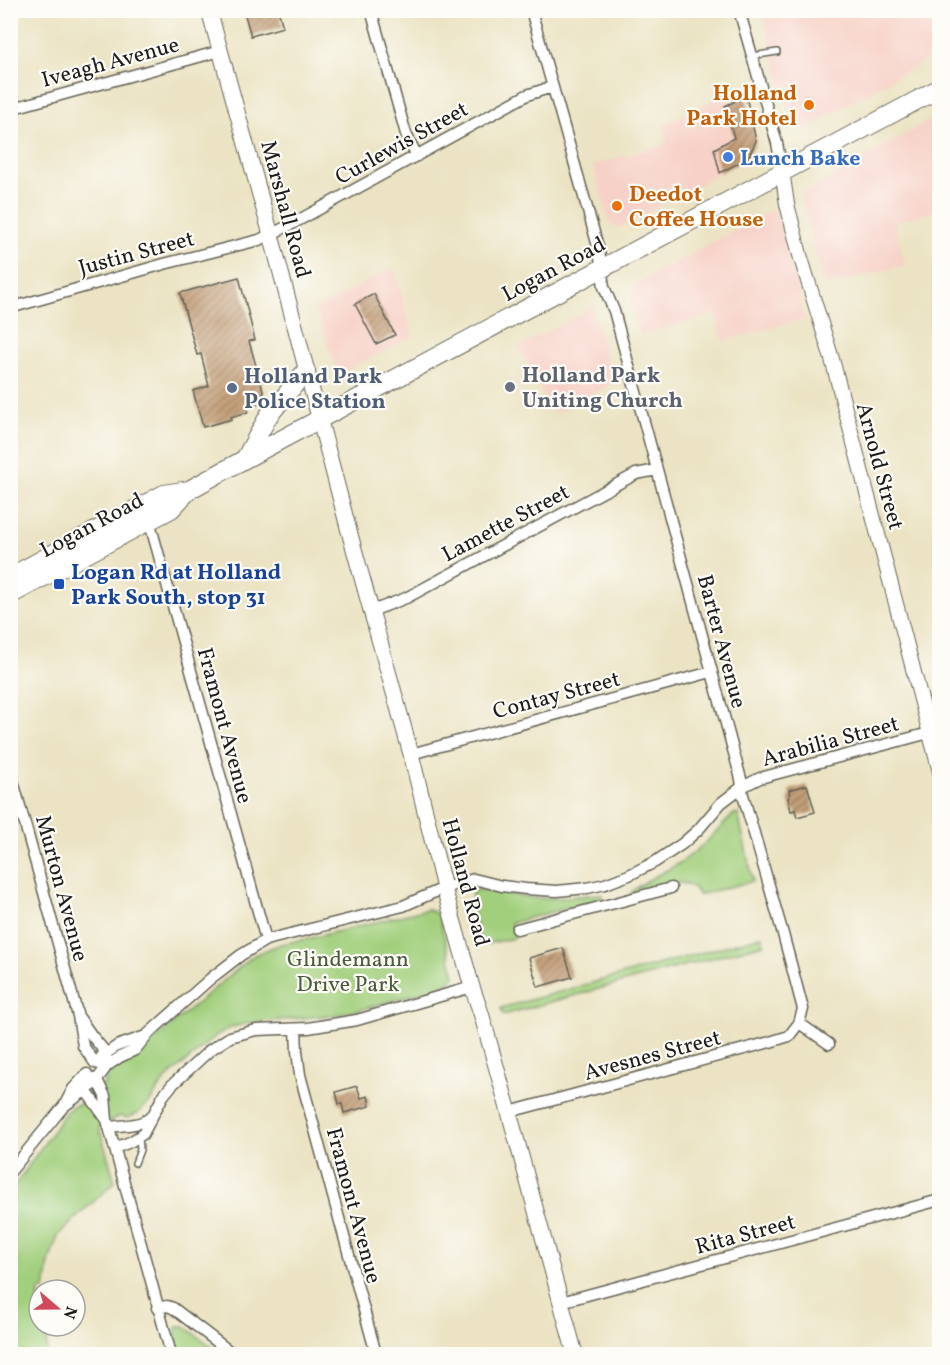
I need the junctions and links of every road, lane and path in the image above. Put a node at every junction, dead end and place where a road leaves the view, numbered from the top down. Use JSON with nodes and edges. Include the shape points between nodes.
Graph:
{"nodes":[{"id":1,"x":209,"y":10,"type":"edge"},
{"id":2,"x":371,"y":10,"type":"edge"},
{"id":3,"x":531,"y":10,"type":"edge"},
{"id":4,"x":739,"y":10,"type":"edge"},
{"id":5,"x":220,"y":51,"type":"junction"},
{"id":6,"x":777,"y":52,"type":"dead end"},
{"id":7,"x":752,"y":56,"type":"junction"},
{"id":8,"x":552,"y":87,"type":"junction"},
{"id":9,"x":939,"y":88,"type":"edge"},
{"id":10,"x":10,"y":109,"type":"edge"},
{"id":11,"x":417,"y":156,"type":"junction"},
{"id":12,"x":782,"y":171,"type":"junction"},
{"id":13,"x":271,"y":235,"type":"junction"},
{"id":14,"x":602,"y":268,"type":"junction"},
{"id":15,"x":10,"y":308,"type":"edge"},
{"id":16,"x":306,"y":371,"type":"junction"},
{"id":17,"x":319,"y":420,"type":"junction"},
{"id":18,"x":245,"y":459,"type":"junction"},
{"id":19,"x":657,"y":470,"type":"junction"},
{"id":20,"x":189,"y":490,"type":"junction"},
{"id":21,"x":149,"y":520,"type":"junction"},
{"id":22,"x":10,"y":577,"type":"edge"},
{"id":23,"x":10,"y":595,"type":"edge"},
{"id":24,"x":372,"y":611,"type":"junction"},
{"id":25,"x":711,"y":672,"type":"junction"},
{"id":26,"x":933,"y":735,"type":"edge"},
{"id":27,"x":411,"y":754,"type":"junction"},
{"id":28,"x":10,"y":770,"type":"edge"},
{"id":29,"x":939,"y":772,"type":"edge"},
{"id":30,"x":742,"y":787,"type":"junction"},
{"id":31,"x":15,"y":806,"type":"edge"},
{"id":32,"x":610,"y":882,"type":"junction"},
{"id":33,"x":444,"y":888,"type":"junction"},
{"id":34,"x":671,"y":888,"type":"dead end"},
{"id":35,"x":616,"y":902,"type":"junction"},
{"id":36,"x":517,"y":929,"type":"dead end"},
{"id":37,"x":266,"y":940,"type":"junction"},
{"id":38,"x":472,"y":987,"type":"junction"},
{"id":39,"x":78,"y":1016,"type":"junction"},
{"id":40,"x":799,"y":1023,"type":"junction"},
{"id":41,"x":296,"y":1029,"type":"junction"},
{"id":42,"x":148,"y":1034,"type":"junction"},
{"id":43,"x":829,"y":1044,"type":"dead end"},
{"id":44,"x":106,"y":1053,"type":"junction"},
{"id":45,"x":95,"y":1063,"type":"junction"},
{"id":46,"x":107,"y":1066,"type":"junction"},
{"id":47,"x":86,"y":1077,"type":"junction"},
{"id":48,"x":97,"y":1080,"type":"junction"},
{"id":49,"x":86,"y":1091,"type":"junction"},
{"id":50,"x":63,"y":1107,"type":"junction"},
{"id":51,"x":509,"y":1113,"type":"junction"},
{"id":52,"x":153,"y":1116,"type":"junction"},
{"id":53,"x":108,"y":1124,"type":"junction"},
{"id":54,"x":139,"y":1137,"type":"junction"},
{"id":55,"x":115,"y":1148,"type":"junction"},
{"id":56,"x":135,"y":1163,"type":"dead end"},
{"id":57,"x":10,"y":1172,"type":"edge"},
{"id":58,"x":939,"y":1200,"type":"edge"},
{"id":59,"x":561,"y":1302,"type":"junction"},
{"id":60,"x":157,"y":1308,"type":"junction"},
{"id":61,"x":171,"y":1354,"type":"edge"},
{"id":62,"x":233,"y":1354,"type":"edge"},
{"id":63,"x":376,"y":1354,"type":"edge"},
{"id":64,"x":576,"y":1354,"type":"edge"}],
"edges":[{"from":1,"to":5,"type":"main road","name":"Marshall Road"},
{"from":2,"to":11,"type":"street","via":[[406,134]]},
{"from":3,"to":8,"type":"street","name":"Barter Avenue"},
{"from":4,"to":7,"type":"street"},
{"from":5,"to":10,"type":"street","name":"Iveagh Avenue"},
{"from":5,"to":13,"type":"main road","name":"Marshall Road"},
{"from":6,"to":7,"type":"lane"},
{"from":7,"to":12,"type":"street"},
{"from":8,"to":11,"type":"street","name":"Curlewis Street","via":[[526,95]]},
{"from":8,"to":14,"type":"street","name":"Barter Avenue"},
{"from":9,"to":12,"type":"main road","name":"Logan Road"},
{"from":11,"to":13,"type":"street","name":"Curlewis Street"},
{"from":12,"to":14,"type":"main road","name":"Logan Road"},
{"from":12,"to":26,"type":"street","name":"Arnold Street","via":[[797,245],[832,359]]},
{"from":13,"to":15,"type":"street","name":"Justin Street"},
{"from":13,"to":16,"type":"main road","name":"Marshall Road"},
{"from":14,"to":17,"type":"main road","name":"Logan Road"},
{"from":14,"to":19,"type":"street","name":"Barter Avenue","via":[[604,287]]},
{"from":16,"to":17,"type":"main road","name":"Marshall Road"},
{"from":16,"to":18,"type":"main road","via":[[269,415]]},
{"from":17,"to":18,"type":"main road","name":"Logan Road"},
{"from":17,"to":24,"type":"main road","name":"Holland Road"},
{"from":18,"to":20,"type":"main road","name":"Logan Road"},
{"from":19,"to":24,"type":"street","name":"Lamette Street","via":[[636,474],[406,598]]},
{"from":19,"to":25,"type":"street","name":"Barter Avenue"},
{"from":20,"to":21,"type":"main road","name":"Logan Road","via":[[171,508]]},
{"from":20,"to":22,"type":"main road","name":"Logan Road","via":[[164,494]]},
{"from":21,"to":23,"type":"main road","name":"Logan Road"},
{"from":21,"to":37,"type":"street","name":"Framont Avenue"},
{"from":24,"to":27,"type":"main road","name":"Holland Road"},
{"from":25,"to":27,"type":"street","name":"Contay Street"},
{"from":25,"to":30,"type":"street","name":"Barter Avenue"},
{"from":26,"to":29,"type":"street","name":"Arnold Street"},
{"from":26,"to":30,"type":"street","name":"Arabilia Street","via":[[760,778]]},
{"from":27,"to":33,"type":"main road","name":"Holland Road"},
{"from":28,"to":31,"type":"street","name":"Murton Avenue"},
{"from":30,"to":32,"type":"street","name":"Arabilia Street","via":[[682,844],[655,862]]},
{"from":30,"to":40,"type":"street","name":"Barter Avenue","via":[[803,1009]]},
{"from":31,"to":39,"type":"street","name":"Murton Avenue"},
{"from":32,"to":33,"type":"street","name":"Arabilia Street","via":[[557,891],[474,879]]},
{"from":32,"to":35,"type":"street"},
{"from":33,"to":37,"type":"street","name":"Arabilia Street","via":[[404,906]]},
{"from":33,"to":38,"type":"main road","name":"Holland Road"},
{"from":34,"to":35,"type":"street"},
{"from":35,"to":36,"type":"street"},
{"from":37,"to":42,"type":"street","name":"Arabilia Street","via":[[210,979]]},
{"from":38,"to":41,"type":"street","via":[[357,1020]]},
{"from":38,"to":51,"type":"main road","name":"Holland Road"},
{"from":39,"to":44,"type":"street","name":"Murton Avenue"},
{"from":39,"to":45,"type":"street","name":"Murton Avenue","via":[[83,1046]]},
{"from":40,"to":43,"type":"street"},
{"from":40,"to":51,"type":"street","name":"Avesnes Street","via":[[789,1036],[770,1042]]},
{"from":41,"to":52,"type":"street","via":[[250,1031],[224,1040],[171,1085]]},
{"from":41,"to":63,"type":"street","name":"Framont Avenue","via":[[300,1075]]},
{"from":42,"to":44,"type":"street"},
{"from":42,"to":46,"type":"street","name":"Arabilia Street","via":[[133,1051]]},
{"from":44,"to":45,"type":"street"},
{"from":44,"to":46,"type":"street"},
{"from":45,"to":46,"type":"street"},
{"from":45,"to":47,"type":"street"},
{"from":46,"to":48,"type":"street"},
{"from":47,"to":48,"type":"street"},
{"from":47,"to":49,"type":"street"},
{"from":47,"to":50,"type":"street","via":[[73,1089]]},
{"from":48,"to":49,"type":"street"},
{"from":48,"to":53,"type":"street","via":[[105,1096]]},
{"from":49,"to":50,"type":"street"},
{"from":49,"to":53,"type":"street"},
{"from":50,"to":57,"type":"street"},
{"from":51,"to":59,"type":"main road","name":"Holland Road"},
{"from":52,"to":53,"type":"street","via":[[142,1122]]},
{"from":52,"to":54,"type":"street"},
{"from":53,"to":55,"type":"street"},
{"from":54,"to":55,"type":"street"},
{"from":54,"to":56,"type":"lane"},
{"from":55,"to":60,"type":"street"},
{"from":58,"to":59,"type":"street","name":"Rita Street"},
{"from":59,"to":64,"type":"main road","name":"Holland Road"},
{"from":60,"to":61,"type":"street"},
{"from":60,"to":62,"type":"street","via":[[173,1308]]}]}
